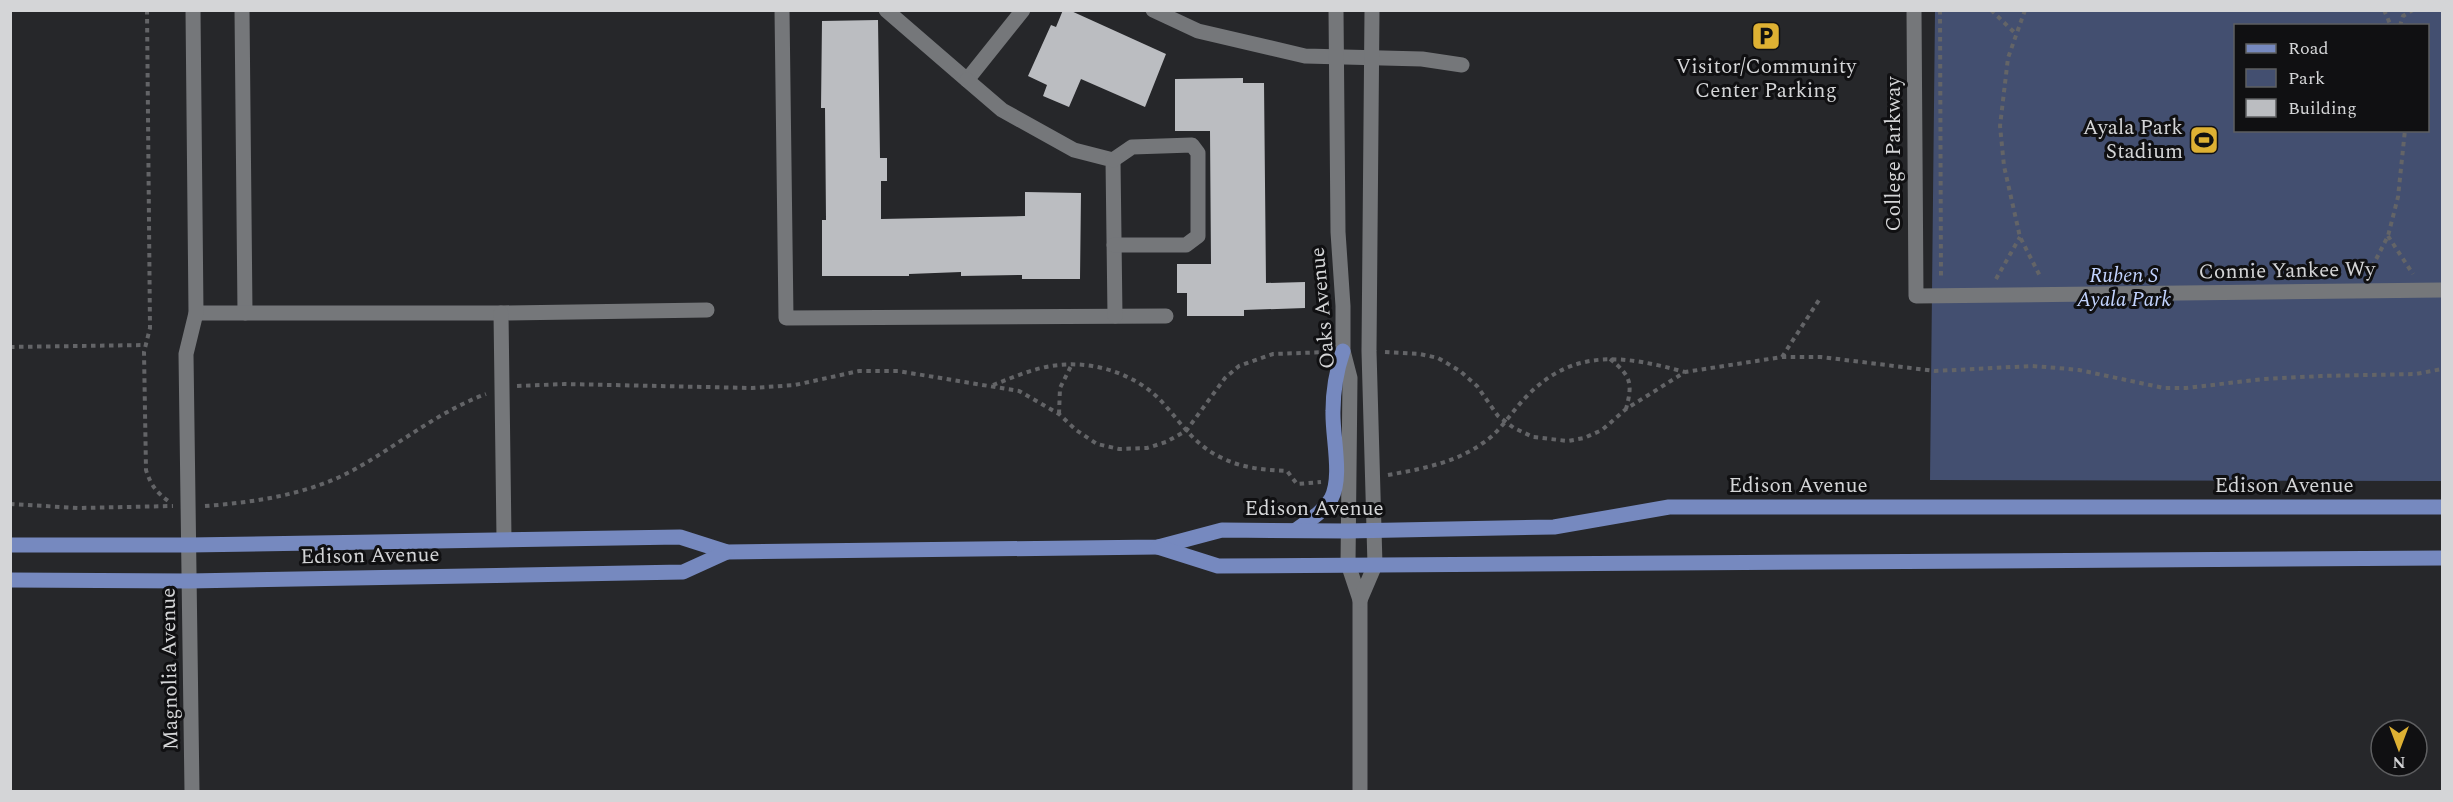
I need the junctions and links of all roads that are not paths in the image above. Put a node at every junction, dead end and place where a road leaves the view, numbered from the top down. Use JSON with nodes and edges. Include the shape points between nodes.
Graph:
{"nodes":[{"id":1,"x":193,"y":10,"type":"edge"},
{"id":2,"x":242,"y":10,"type":"edge"},
{"id":3,"x":782,"y":10,"type":"edge"},
{"id":4,"x":886,"y":10,"type":"edge"},
{"id":5,"x":1023,"y":10,"type":"edge"},
{"id":6,"x":1153,"y":10,"type":"edge"},
{"id":7,"x":1336,"y":10,"type":"edge"},
{"id":8,"x":1372,"y":10,"type":"edge"},
{"id":9,"x":1914,"y":10,"type":"edge"},
{"id":10,"x":1337,"y":58,"type":"junction"},
{"id":11,"x":1372,"y":59,"type":"junction"},
{"id":12,"x":1462,"y":65,"type":"dead end"},
{"id":13,"x":967,"y":80,"type":"junction"},
{"id":14,"x":1113,"y":160,"type":"junction"},
{"id":15,"x":1114,"y":245,"type":"junction"},
{"id":16,"x":2442,"y":290,"type":"edge"},
{"id":17,"x":1916,"y":296,"type":"joint"},
{"id":18,"x":707,"y":310,"type":"dead end"},
{"id":19,"x":196,"y":313,"type":"junction"},
{"id":20,"x":245,"y":313,"type":"junction"},
{"id":21,"x":501,"y":313,"type":"junction"},
{"id":22,"x":1115,"y":316,"type":"junction"},
{"id":23,"x":1166,"y":316,"type":"dead end"},
{"id":24,"x":1343,"y":351,"type":"junction"},
{"id":25,"x":2442,"y":507,"type":"edge"},
{"id":26,"x":1296,"y":530,"type":"junction"},
{"id":27,"x":1375,"y":530,"type":"junction"},
{"id":28,"x":1347,"y":531,"type":"junction"},
{"id":29,"x":504,"y":538,"type":"junction"},
{"id":30,"x":10,"y":545,"type":"edge"},
{"id":31,"x":189,"y":545,"type":"junction"},
{"id":32,"x":1158,"y":547,"type":"junction"},
{"id":33,"x":727,"y":552,"type":"junction"},
{"id":34,"x":2442,"y":558,"type":"edge"},
{"id":35,"x":1348,"y":564,"type":"junction"},
{"id":36,"x":1375,"y":564,"type":"junction"},
{"id":37,"x":10,"y":580,"type":"edge"},
{"id":38,"x":189,"y":581,"type":"junction"},
{"id":39,"x":1360,"y":600,"type":"junction"},
{"id":40,"x":192,"y":792,"type":"edge"},
{"id":41,"x":1360,"y":792,"type":"edge"}],
"edges":[{"from":1,"to":19,"type":"street","name":"Magnolia Avenue"},
{"from":2,"to":20,"type":"street"},
{"from":3,"to":22,"type":"street","via":[[786,318]]},
{"from":4,"to":13,"type":"street"},
{"from":5,"to":13,"type":"street"},
{"from":6,"to":10,"type":"street","via":[[1209,34],[1305,56]]},
{"from":7,"to":10,"type":"street","name":"Oaks Avenue"},
{"from":8,"to":11,"type":"street","name":"Oaks Avenue"},
{"from":9,"to":17,"type":"street","name":"College Parkway"},
{"from":10,"to":11,"type":"street"},
{"from":10,"to":24,"type":"street","name":"Oaks Avenue"},
{"from":11,"to":12,"type":"street","via":[[1422,59]]},
{"from":11,"to":27,"type":"street","name":"Oaks Avenue","via":[[1370,351]]},
{"from":13,"to":14,"type":"street","via":[[1002,110],[1074,150]]},
{"from":14,"to":15,"type":"street"},
{"from":14,"to":15,"type":"street","via":[[1132,147],[1192,145],[1198,153],[1198,236],[1186,245]]},
{"from":15,"to":22,"type":"street"},
{"from":16,"to":17,"type":"street","name":"Connie Yankee Wy"},
{"from":18,"to":21,"type":"street"},
{"from":19,"to":20,"type":"street"},
{"from":19,"to":31,"type":"street","name":"Magnolia Avenue","via":[[186,354],[182,506]]},
{"from":20,"to":21,"type":"street"},
{"from":21,"to":29,"type":"street"},
{"from":22,"to":23,"type":"street"},
{"from":24,"to":26,"type":"main road","via":[[1334,379],[1336,481],[1323,509]]},
{"from":24,"to":28,"type":"street","name":"Oaks Avenue","via":[[1350,378]]},
{"from":25,"to":27,"type":"main road","name":"Edison Avenue","via":[[1669,507],[1554,527]]},
{"from":26,"to":28,"type":"main road","name":"Edison Avenue"},
{"from":26,"to":32,"type":"main road","name":"Edison Avenue","via":[[1222,530]]},
{"from":27,"to":28,"type":"main road","name":"Edison Avenue"},
{"from":27,"to":36,"type":"street","name":"Oaks Avenue"},
{"from":28,"to":35,"type":"street","name":"Oaks Avenue"},
{"from":29,"to":31,"type":"main road","name":"Edison Avenue"},
{"from":29,"to":33,"type":"main road","name":"Edison Avenue","via":[[680,537]]},
{"from":30,"to":31,"type":"main road","name":"Edison Avenue"},
{"from":31,"to":38,"type":"street","name":"Magnolia Avenue"},
{"from":32,"to":33,"type":"main road","name":"Edison Avenue"},
{"from":32,"to":35,"type":"main road","name":"Edison Avenue","via":[[1218,566]]},
{"from":33,"to":38,"type":"main road","name":"Edison Avenue","via":[[683,572]]},
{"from":34,"to":36,"type":"main road","name":"Edison Avenue"},
{"from":35,"to":36,"type":"main road","name":"Edison Avenue"},
{"from":35,"to":39,"type":"street","name":"Oaks Avenue"},
{"from":36,"to":39,"type":"street","name":"Oaks Avenue"},
{"from":37,"to":38,"type":"main road","name":"Edison Avenue"},
{"from":38,"to":40,"type":"street","name":"Magnolia Avenue"},
{"from":39,"to":41,"type":"street","name":"Oaks Avenue"}]}
